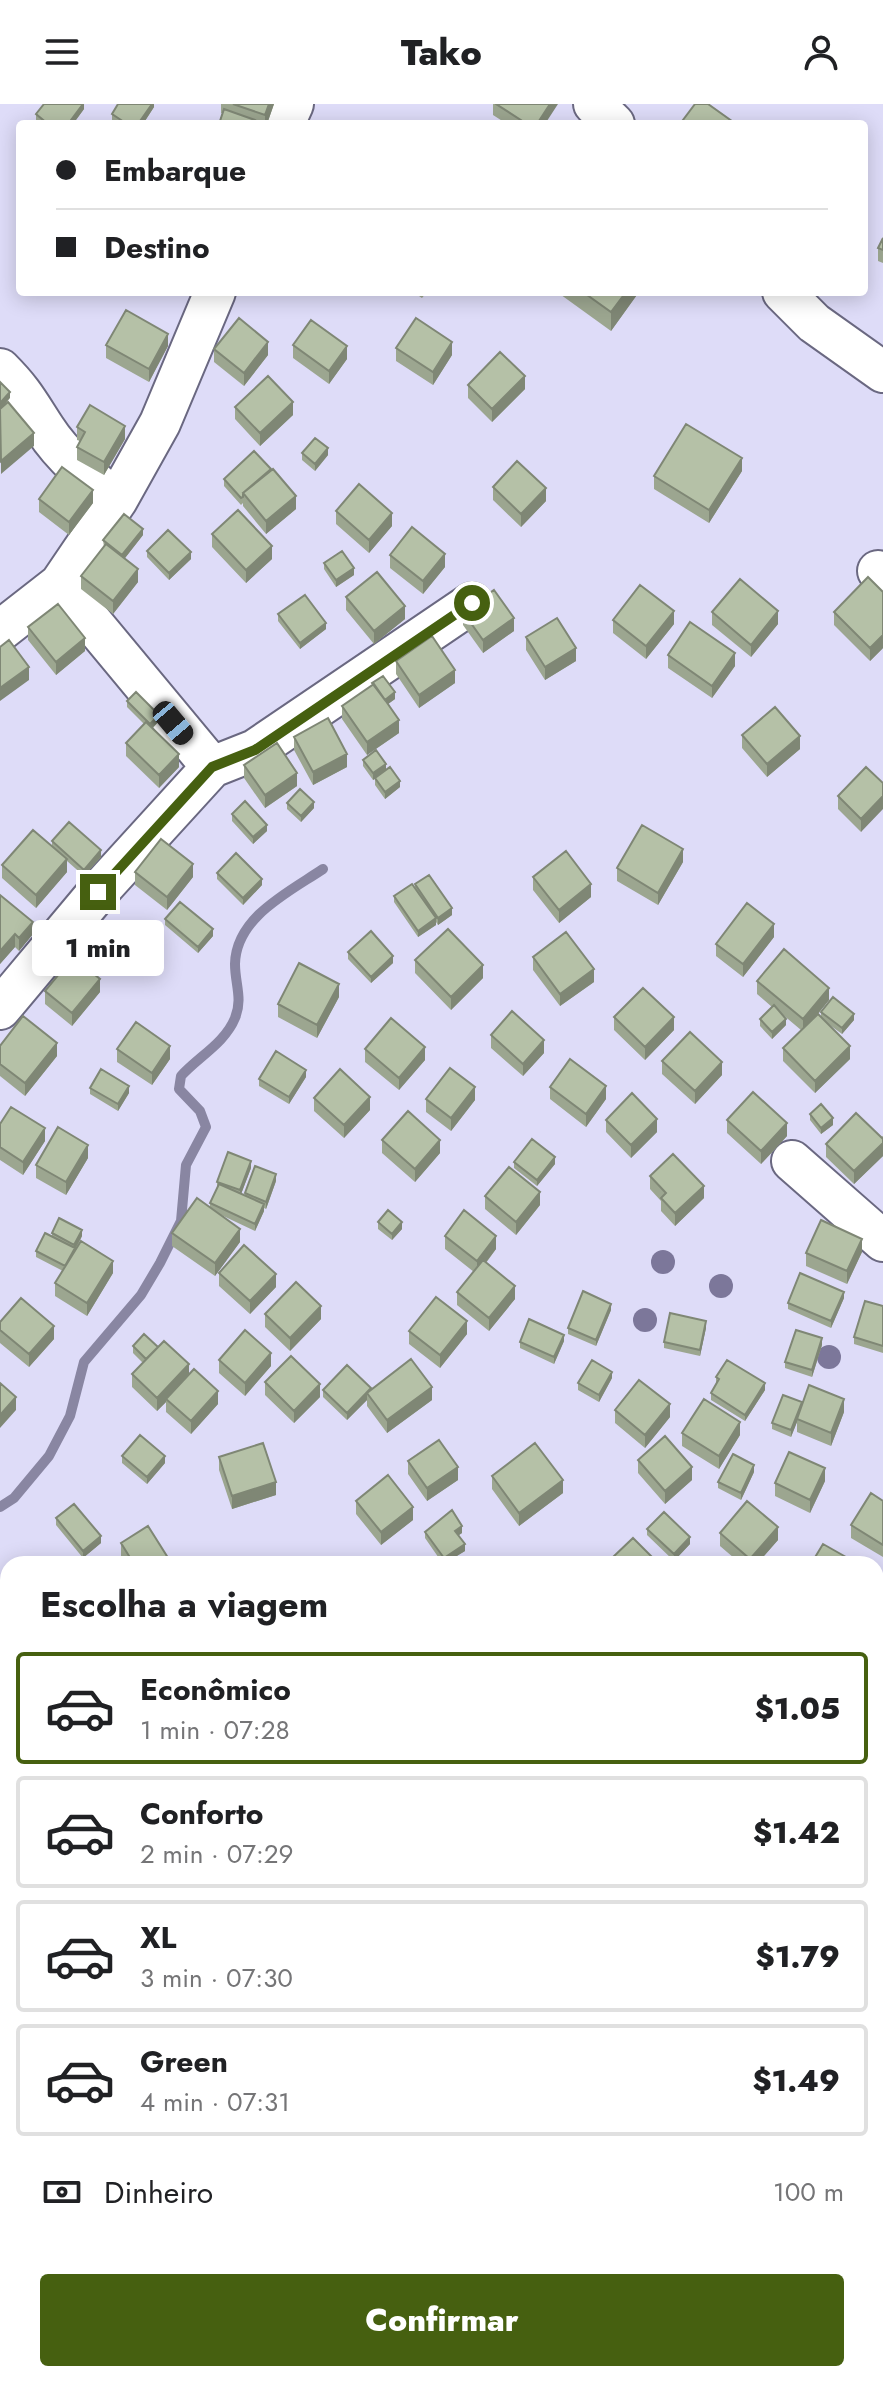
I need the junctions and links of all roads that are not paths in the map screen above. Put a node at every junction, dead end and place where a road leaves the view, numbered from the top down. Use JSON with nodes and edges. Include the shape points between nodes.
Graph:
{"nodes":[{"id":1,"x":594,"y":104,"type":"edge"},
{"id":2,"x":610,"y":120,"type":"edge"},
{"id":3,"x":213,"y":296,"type":"edge"},
{"id":4,"x":787,"y":296,"type":"edge"},
{"id":5,"x":0,"y":369,"type":"edge"},
{"id":6,"x":883,"y":372,"type":"edge"},
{"id":7,"x":117,"y":500,"type":"junction"},
{"id":8,"x":60,"y":584,"type":"junction"},
{"id":9,"x":472,"y":603,"type":"edge"},
{"id":10,"x":0,"y":631,"type":"edge"},
{"id":11,"x":212,"y":767,"type":"junction"},
{"id":12,"x":0,"y":1009,"type":"edge"},
{"id":13,"x":792,"y":1161,"type":"dead end"},
{"id":14,"x":883,"y":1241,"type":"edge"}],
"edges":[{"from":1,"to":2,"type":"street"},
{"from":3,"to":7,"type":"street","via":[[160,423]]},
{"from":4,"to":6,"type":"street","via":[[814,323]]},
{"from":5,"to":7,"type":"street","via":[[29,399],[46,431],[88,478]]},
{"from":7,"to":8,"type":"street"},
{"from":8,"to":10,"type":"street"},
{"from":8,"to":11,"type":"street"},
{"from":9,"to":11,"type":"street","via":[[255,750]]},
{"from":11,"to":12,"type":"street"},
{"from":13,"to":14,"type":"street"}]}
